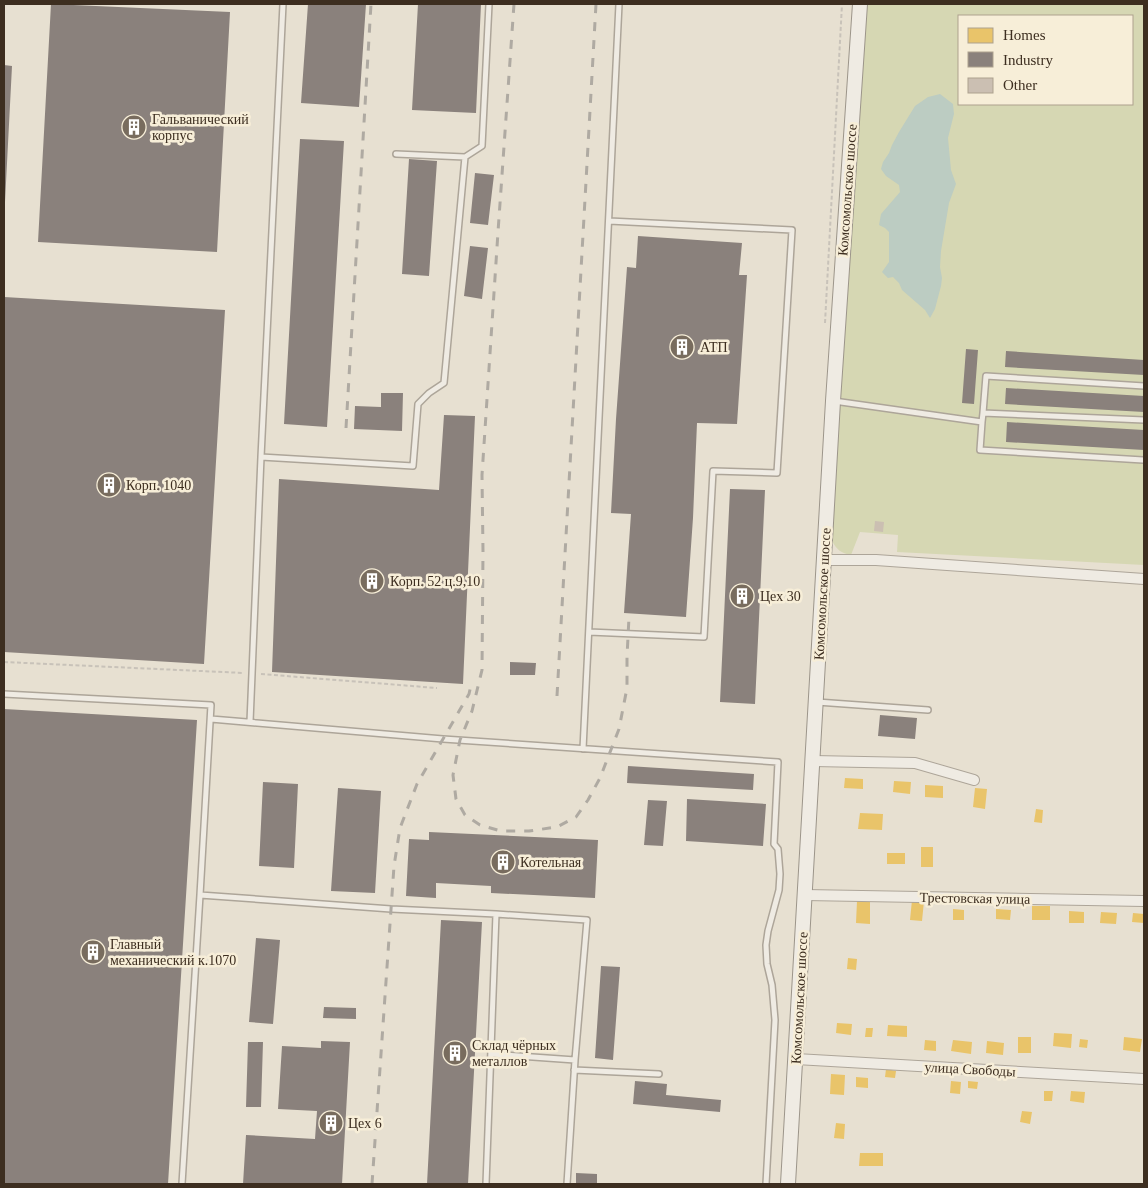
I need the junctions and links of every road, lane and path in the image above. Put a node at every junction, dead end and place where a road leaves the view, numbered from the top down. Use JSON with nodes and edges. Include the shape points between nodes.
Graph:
{"nodes":[{"id":1,"x":283,"y":4,"type":"edge"},
{"id":2,"x":489,"y":4,"type":"edge"},
{"id":3,"x":619,"y":4,"type":"edge"},
{"id":4,"x":860,"y":4,"type":"edge"},
{"id":5,"x":396,"y":154,"type":"dead end"},
{"id":6,"x":466,"y":157,"type":"junction"},
{"id":7,"x":609,"y":221,"type":"junction"},
{"id":8,"x":1144,"y":386,"type":"edge"},
{"id":9,"x":833,"y":401,"type":"junction"},
{"id":10,"x":983,"y":413,"type":"junction"},
{"id":11,"x":1144,"y":420,"type":"edge"},
{"id":12,"x":982,"y":422,"type":"junction"},
{"id":13,"x":260,"y":457,"type":"junction"},
{"id":14,"x":1143,"y":460,"type":"edge"},
{"id":15,"x":824,"y":560,"type":"junction"},
{"id":16,"x":1144,"y":580,"type":"edge"},
{"id":17,"x":589,"y":632,"type":"junction"},
{"id":18,"x":4,"y":662,"type":"edge"},
{"id":19,"x":252,"y":674,"type":"junction"},
{"id":20,"x":437,"y":688,"type":"dead end"},
{"id":21,"x":4,"y":694,"type":"edge"},
{"id":22,"x":816,"y":702,"type":"junction"},
{"id":23,"x":928,"y":710,"type":"dead end"},
{"id":24,"x":211,"y":720,"type":"junction"},
{"id":25,"x":250,"y":722,"type":"junction"},
{"id":26,"x":583,"y":749,"type":"junction"},
{"id":27,"x":812,"y":761,"type":"junction"},
{"id":28,"x":974,"y":780,"type":"dead end"},
{"id":29,"x":200,"y":895,"type":"junction"},
{"id":30,"x":805,"y":895,"type":"junction"},
{"id":31,"x":1144,"y":901,"type":"edge"},
{"id":32,"x":496,"y":914,"type":"junction"},
{"id":33,"x":491,"y":1054,"type":"junction"},
{"id":34,"x":796,"y":1059,"type":"junction"},
{"id":35,"x":575,"y":1060,"type":"junction"},
{"id":36,"x":574,"y":1070,"type":"junction"},
{"id":37,"x":658,"y":1074,"type":"dead end"},
{"id":38,"x":1144,"y":1079,"type":"edge"},
{"id":39,"x":182,"y":1184,"type":"edge"},
{"id":40,"x":486,"y":1184,"type":"edge"},
{"id":41,"x":567,"y":1184,"type":"edge"},
{"id":42,"x":766,"y":1184,"type":"edge"},
{"id":43,"x":788,"y":1184,"type":"edge"}],
"edges":[{"from":1,"to":13,"type":"lane"},
{"from":2,"to":6,"type":"lane","via":[[482,146]]},
{"from":3,"to":7,"type":"lane"},
{"from":4,"to":9,"type":"main road","name":"Комсомольское шоссе"},
{"from":5,"to":6,"type":"lane"},
{"from":6,"to":13,"type":"lane","via":[[444,382],[418,404],[413,466]]},
{"from":7,"to":17,"type":"lane"},
{"from":7,"to":17,"type":"lane","via":[[792,230],[777,473],[713,471],[704,637]]},
{"from":8,"to":10,"type":"lane","via":[[986,376]]},
{"from":9,"to":12,"type":"lane"},
{"from":9,"to":15,"type":"main road","name":"Комсомольское шоссе"},
{"from":10,"to":11,"type":"lane"},
{"from":10,"to":12,"type":"lane"},
{"from":12,"to":14,"type":"lane","via":[[980,450]]},
{"from":13,"to":19,"type":"lane"},
{"from":15,"to":16,"type":"street","via":[[876,560]]},
{"from":15,"to":22,"type":"main road","name":"Комсомольское шоссе"},
{"from":17,"to":26,"type":"lane"},
{"from":18,"to":19,"type":"path"},
{"from":19,"to":20,"type":"path"},
{"from":19,"to":25,"type":"lane"},
{"from":21,"to":24,"type":"lane","via":[[211,705]]},
{"from":22,"to":23,"type":"lane"},
{"from":22,"to":27,"type":"main road","name":"Комсомольское шоссе"},
{"from":24,"to":25,"type":"lane"},
{"from":24,"to":29,"type":"lane"},
{"from":25,"to":26,"type":"lane"},
{"from":26,"to":42,"type":"lane","via":[[778,762],[774,844],[778,849],[779,890],[766,945],[775,1020]]},
{"from":27,"to":28,"type":"street","via":[[915,763]]},
{"from":27,"to":30,"type":"main road","name":"Комсомольское шоссе"},
{"from":29,"to":32,"type":"lane"},
{"from":29,"to":39,"type":"lane"},
{"from":30,"to":31,"type":"street","name":"Трестовская улица"},
{"from":30,"to":34,"type":"main road","name":"Комсомольское шоссе"},
{"from":32,"to":33,"type":"lane"},
{"from":32,"to":35,"type":"lane","via":[[587,920]]},
{"from":33,"to":35,"type":"lane"},
{"from":33,"to":40,"type":"lane"},
{"from":34,"to":38,"type":"street","name":"улица Свободы"},
{"from":34,"to":43,"type":"main road","name":"Комсомольское шоссе"},
{"from":35,"to":36,"type":"lane"},
{"from":36,"to":37,"type":"lane"},
{"from":36,"to":41,"type":"lane"}]}
